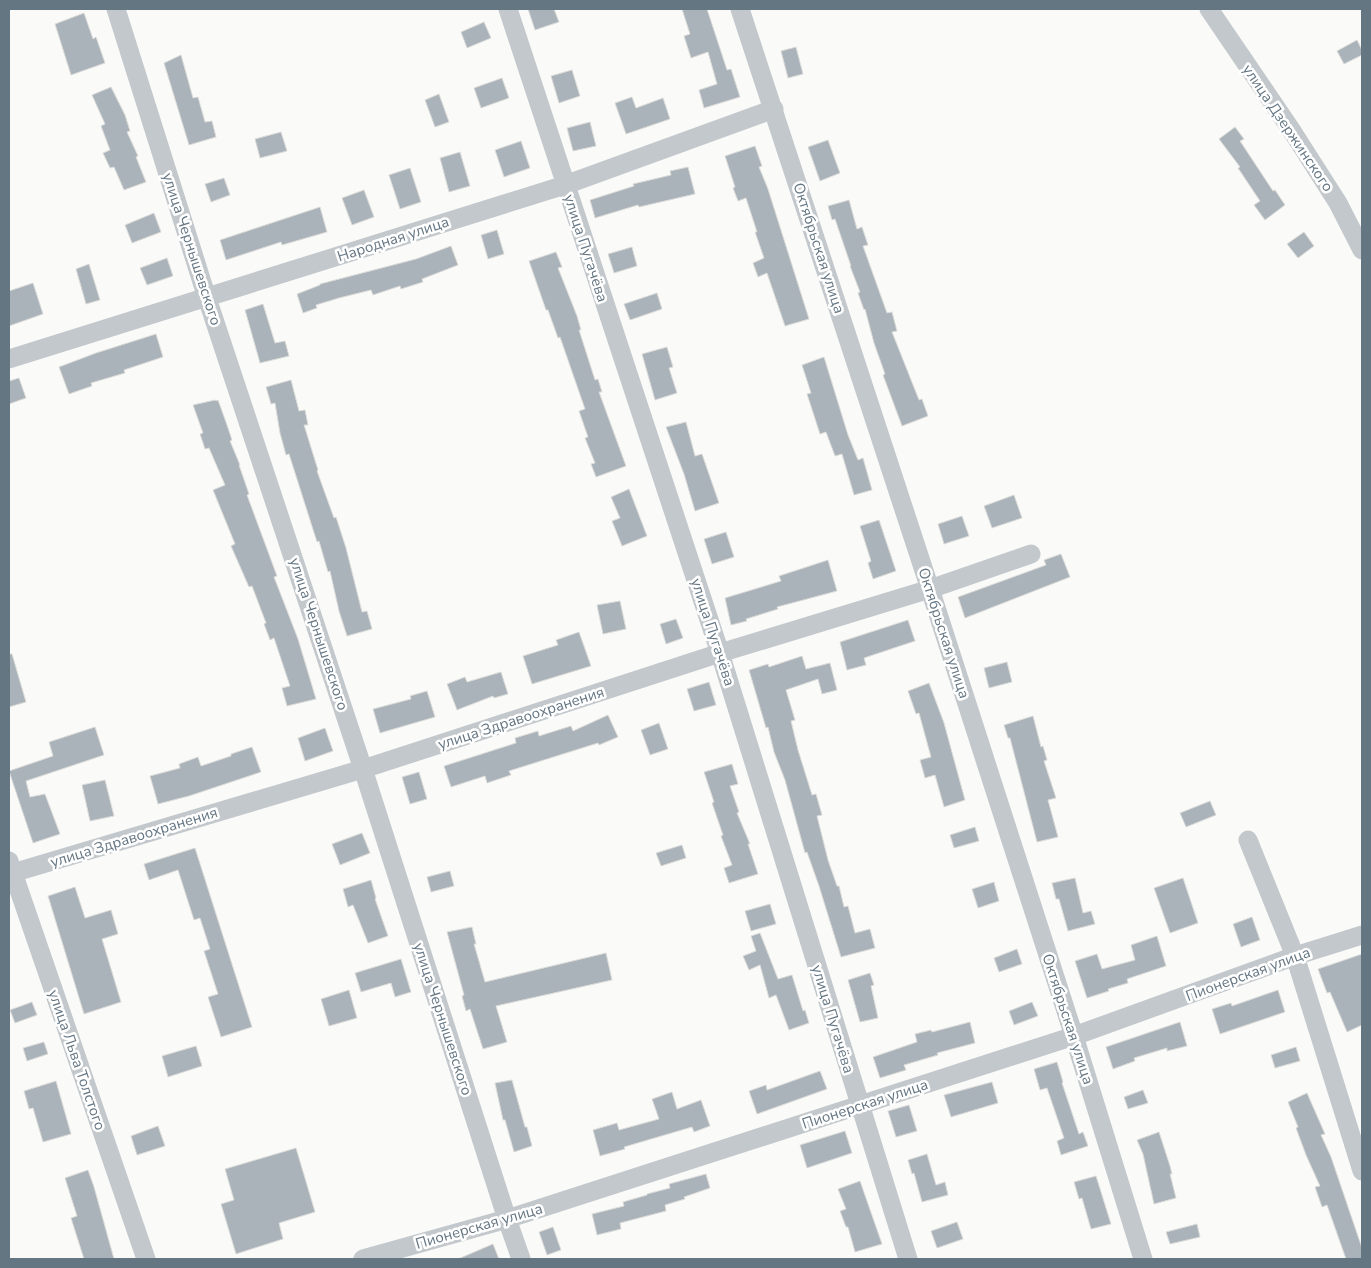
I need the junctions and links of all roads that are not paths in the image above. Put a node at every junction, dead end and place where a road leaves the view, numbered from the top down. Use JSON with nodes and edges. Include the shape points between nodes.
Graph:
{"nodes":[{"id":1,"x":116,"y":9,"type":"edge"},
{"id":2,"x":508,"y":9,"type":"edge"},
{"id":3,"x":740,"y":9,"type":"edge"},
{"id":4,"x":1209,"y":9,"type":"edge"},
{"id":5,"x":774,"y":109,"type":"junction"},
{"id":6,"x":565,"y":185,"type":"junction"},
{"id":7,"x":1362,"y":250,"type":"edge"},
{"id":8,"x":207,"y":298,"type":"junction"},
{"id":9,"x":9,"y":359,"type":"edge"},
{"id":10,"x":1031,"y":554,"type":"dead end"},
{"id":11,"x":930,"y":589,"type":"junction"},
{"id":12,"x":720,"y":653,"type":"junction"},
{"id":13,"x":364,"y":769,"type":"junction"},
{"id":14,"x":1248,"y":840,"type":"dead end"},
{"id":15,"x":10,"y":870,"type":"edge"},
{"id":16,"x":1362,"y":935,"type":"edge"},
{"id":17,"x":1295,"y":956,"type":"junction"},
{"id":18,"x":1074,"y":1036,"type":"junction"},
{"id":19,"x":860,"y":1105,"type":"junction"},
{"id":20,"x":1362,"y":1170,"type":"edge"},
{"id":21,"x":507,"y":1219,"type":"junction"},
{"id":22,"x":146,"y":1259,"type":"edge"},
{"id":23,"x":363,"y":1259,"type":"edge"},
{"id":24,"x":521,"y":1259,"type":"edge"},
{"id":25,"x":908,"y":1259,"type":"edge"},
{"id":26,"x":1143,"y":1259,"type":"edge"}],
"edges":[{"from":1,"to":8,"type":"street","name":"улица Чернышевского"},
{"from":2,"to":6,"type":"street","name":"улица Пугачёва"},
{"from":3,"to":5,"type":"street","name":"Октябрьская улица"},
{"from":4,"to":7,"type":"street","name":"улица Дзержинского","via":[[1338,203]]},
{"from":5,"to":6,"type":"street","name":"Народная улица"},
{"from":5,"to":11,"type":"street","name":"Октябрьская улица"},
{"from":6,"to":8,"type":"street","name":"Народная улица"},
{"from":6,"to":12,"type":"street","name":"улица Пугачёва"},
{"from":8,"to":9,"type":"street","name":"Народная улица"},
{"from":8,"to":13,"type":"street","name":"улица Чернышевского"},
{"from":10,"to":11,"type":"street","name":"улица Здравоохранения"},
{"from":11,"to":12,"type":"street","name":"улица Здравоохранения"},
{"from":11,"to":18,"type":"street","name":"Октябрьская улица"},
{"from":12,"to":13,"type":"street","name":"улица Здравоохранения"},
{"from":12,"to":19,"type":"street","name":"улица Пугачёва"},
{"from":13,"to":15,"type":"street","name":"улица Здравоохранения"},
{"from":13,"to":21,"type":"street","name":"улица Чернышевского"},
{"from":14,"to":17,"type":"street"},
{"from":15,"to":22,"type":"street","name":"улица Льва Толстого"},
{"from":16,"to":17,"type":"street","name":"Пионерская улица"},
{"from":17,"to":18,"type":"street","name":"Пионерская улица"},
{"from":17,"to":20,"type":"street"},
{"from":18,"to":19,"type":"street","name":"Пионерская улица"},
{"from":18,"to":26,"type":"street","name":"Октябрьская улица"},
{"from":19,"to":21,"type":"street","name":"Пионерская улица"},
{"from":19,"to":25,"type":"street","name":"улица Пугачёва"},
{"from":21,"to":23,"type":"street","name":"Пионерская улица"},
{"from":21,"to":24,"type":"street","name":"улица Чернышевского"}]}
